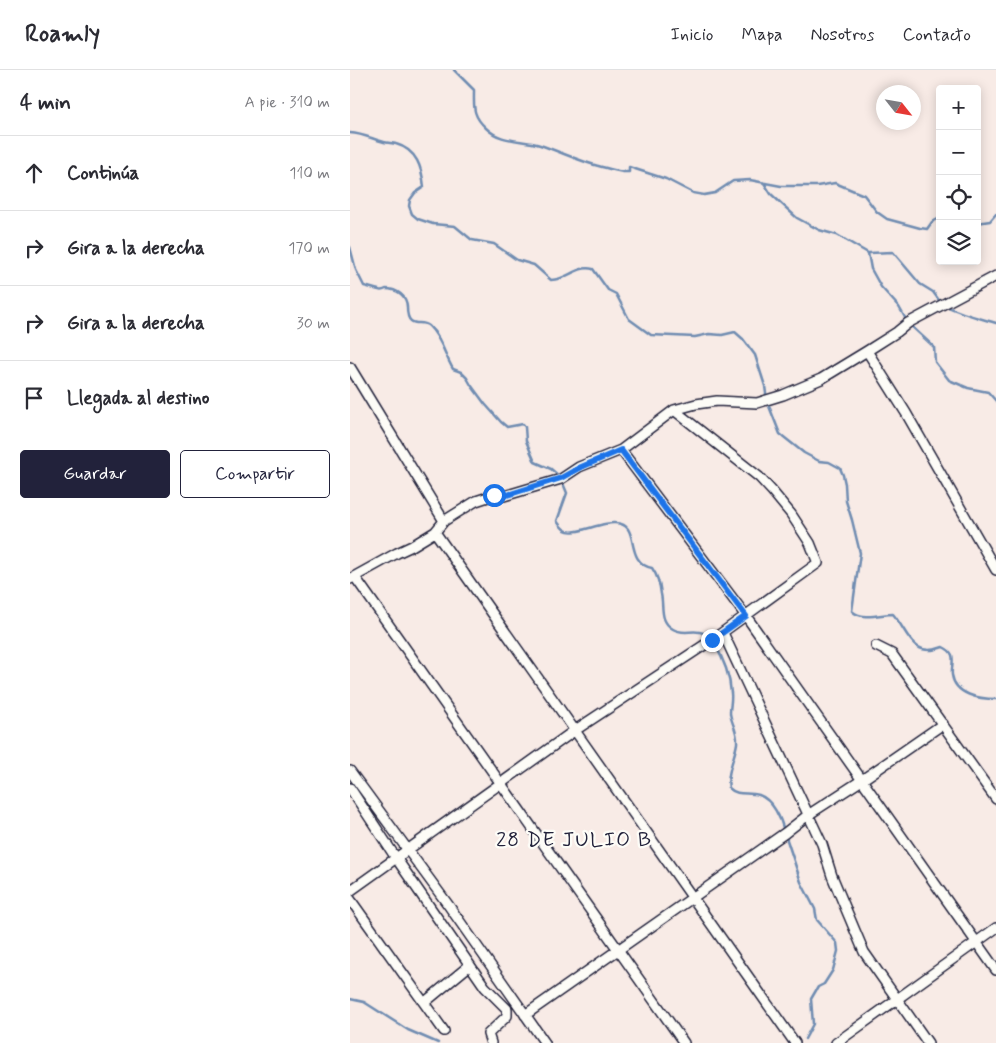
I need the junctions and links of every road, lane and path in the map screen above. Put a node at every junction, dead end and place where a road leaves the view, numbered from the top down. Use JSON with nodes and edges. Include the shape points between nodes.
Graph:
{"nodes":[{"id":1,"x":996,"y":276,"type":"edge"},
{"id":2,"x":867,"y":351,"type":"junction"},
{"id":3,"x":350,"y":367,"type":"edge"},
{"id":4,"x":674,"y":410,"type":"junction"},
{"id":5,"x":621,"y":450,"type":"junction"},
{"id":6,"x":444,"y":520,"type":"junction"},
{"id":7,"x":435,"y":532,"type":"junction"},
{"id":8,"x":996,"y":570,"type":"edge"},
{"id":9,"x":352,"y":578,"type":"edge"},
{"id":10,"x":746,"y":616,"type":"junction"},
{"id":11,"x":723,"y":632,"type":"junction"},
{"id":12,"x":876,"y":646,"type":"dead end"},
{"id":13,"x":943,"y":724,"type":"junction"},
{"id":14,"x":574,"y":731,"type":"junction"},
{"id":15,"x":350,"y":771,"type":"edge"},
{"id":16,"x":862,"y":780,"type":"junction"},
{"id":17,"x":500,"y":783,"type":"junction"},
{"id":18,"x":350,"y":788,"type":"edge"},
{"id":19,"x":996,"y":798,"type":"edge"},
{"id":20,"x":808,"y":815,"type":"junction"},
{"id":21,"x":408,"y":850,"type":"junction"},
{"id":22,"x":396,"y":858,"type":"junction"},
{"id":23,"x":350,"y":892,"type":"edge"},
{"id":24,"x":693,"y":897,"type":"junction"},
{"id":25,"x":350,"y":899,"type":"edge"},
{"id":26,"x":996,"y":928,"type":"edge"},
{"id":27,"x":976,"y":942,"type":"junction"},
{"id":28,"x":618,"y":951,"type":"junction"},
{"id":29,"x":470,"y":965,"type":"junction"},
{"id":30,"x":996,"y":970,"type":"edge"},
{"id":31,"x":898,"y":1000,"type":"junction"},
{"id":32,"x":424,"y":1003,"type":"junction"},
{"id":33,"x":525,"y":1015,"type":"junction"},
{"id":34,"x":444,"y":1031,"type":"dead end"},
{"id":35,"x":491,"y":1043,"type":"edge"},
{"id":36,"x":545,"y":1043,"type":"edge"},
{"id":37,"x":684,"y":1043,"type":"edge"},
{"id":38,"x":795,"y":1043,"type":"edge"},
{"id":39,"x":836,"y":1043,"type":"edge"},
{"id":40,"x":928,"y":1043,"type":"edge"}],
"edges":[{"from":1,"to":2,"type":"street","via":[[908,323]]},
{"from":2,"to":4,"type":"street","via":[[821,379],[757,404],[717,401]]},
{"from":2,"to":8,"type":"street"},
{"from":3,"to":6,"type":"street"},
{"from":4,"to":5,"type":"street"},
{"from":4,"to":10,"type":"street","via":[[759,477],[791,514],[817,558],[818,563]]},
{"from":5,"to":6,"type":"street","via":[[561,478],[476,501]]},
{"from":5,"to":10,"type":"street"},
{"from":6,"to":7,"type":"street"},
{"from":7,"to":9,"type":"street"},
{"from":7,"to":14,"type":"street"},
{"from":9,"to":17,"type":"street"},
{"from":10,"to":11,"type":"street"},
{"from":10,"to":16,"type":"street"},
{"from":11,"to":14,"type":"street"},
{"from":11,"to":20,"type":"street"},
{"from":12,"to":13,"type":"street","via":[[892,654]]},
{"from":13,"to":16,"type":"street"},
{"from":13,"to":19,"type":"street"},
{"from":14,"to":17,"type":"street"},
{"from":14,"to":24,"type":"street"},
{"from":15,"to":21,"type":"street"},
{"from":16,"to":20,"type":"street"},
{"from":16,"to":27,"type":"street"},
{"from":17,"to":21,"type":"street"},
{"from":17,"to":28,"type":"street"},
{"from":18,"to":22,"type":"street"},
{"from":20,"to":24,"type":"street"},
{"from":20,"to":31,"type":"street","via":[[864,952]]},
{"from":21,"to":22,"type":"street"},
{"from":21,"to":33,"type":"street"},
{"from":22,"to":23,"type":"street"},
{"from":22,"to":29,"type":"street"},
{"from":24,"to":28,"type":"street"},
{"from":24,"to":38,"type":"street"},
{"from":25,"to":32,"type":"street"},
{"from":26,"to":27,"type":"street"},
{"from":27,"to":30,"type":"street"},
{"from":27,"to":31,"type":"street"},
{"from":28,"to":33,"type":"street"},
{"from":28,"to":37,"type":"street"},
{"from":29,"to":32,"type":"street"},
{"from":29,"to":35,"type":"street","via":[[485,987],[507,1009],[507,1016],[488,1034]]},
{"from":31,"to":39,"type":"street"},
{"from":31,"to":40,"type":"street"},
{"from":32,"to":34,"type":"street"},
{"from":33,"to":36,"type":"street"}]}
